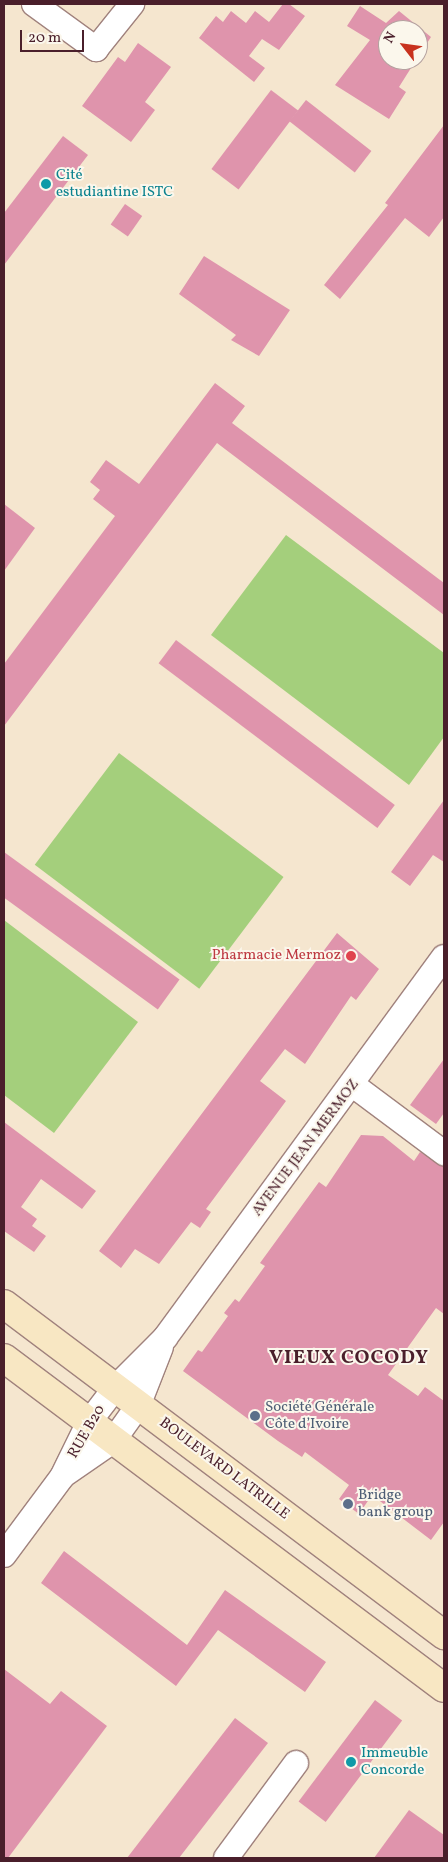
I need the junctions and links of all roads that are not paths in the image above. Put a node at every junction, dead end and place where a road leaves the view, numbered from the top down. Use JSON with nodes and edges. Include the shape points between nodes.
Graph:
{"nodes":[{"id":1,"x":34,"y":4,"type":"edge"},
{"id":2,"x":132,"y":4,"type":"edge"},
{"id":3,"x":444,"y":957,"type":"edge"},
{"id":4,"x":353,"y":1085,"type":"junction"},
{"id":5,"x":444,"y":1153,"type":"edge"},
{"id":6,"x":4,"y":1304,"type":"edge"},
{"id":7,"x":165,"y":1338,"type":"junction"},
{"id":8,"x":4,"y":1358,"type":"edge"},
{"id":9,"x":114,"y":1388,"type":"junction"},
{"id":10,"x":138,"y":1406,"type":"junction"},
{"id":11,"x":89,"y":1422,"type":"junction"},
{"id":12,"x":113,"y":1441,"type":"junction"},
{"id":13,"x":62,"y":1477,"type":"junction"},
{"id":14,"x":4,"y":1555,"type":"edge"},
{"id":15,"x":444,"y":1635,"type":"edge"},
{"id":16,"x":444,"y":1688,"type":"edge"},
{"id":17,"x":296,"y":1763,"type":"dead end"},
{"id":18,"x":226,"y":1858,"type":"edge"}],
"edges":[{"from":1,"to":2,"type":"street","via":[[96,48]]},
{"from":3,"to":4,"type":"street","name":"AVENUE JEAN MERMOZ"},
{"from":4,"to":5,"type":"street"},
{"from":4,"to":7,"type":"street","name":"AVENUE JEAN MERMOZ"},
{"from":6,"to":9,"type":"main road","name":"BOULEVARD LATRILLE"},
{"from":7,"to":9,"type":"street","name":"AVENUE JEAN MERMOZ"},
{"from":7,"to":10,"type":"street","name":"AVENUE JEAN MERMOZ"},
{"from":8,"to":11,"type":"main road"},
{"from":9,"to":10,"type":"main road","name":"BOULEVARD LATRILLE"},
{"from":9,"to":11,"type":"street","name":"RUE B20"},
{"from":10,"to":12,"type":"street","name":"RUE B20"},
{"from":10,"to":15,"type":"main road","name":"BOULEVARD LATRILLE"},
{"from":11,"to":12,"type":"main road"},
{"from":11,"to":13,"type":"street","name":"RUE B20"},
{"from":12,"to":13,"type":"street","name":"RUE B20"},
{"from":12,"to":16,"type":"main road"},
{"from":13,"to":14,"type":"street","name":"RUE B20"},
{"from":17,"to":18,"type":"street"}]}
